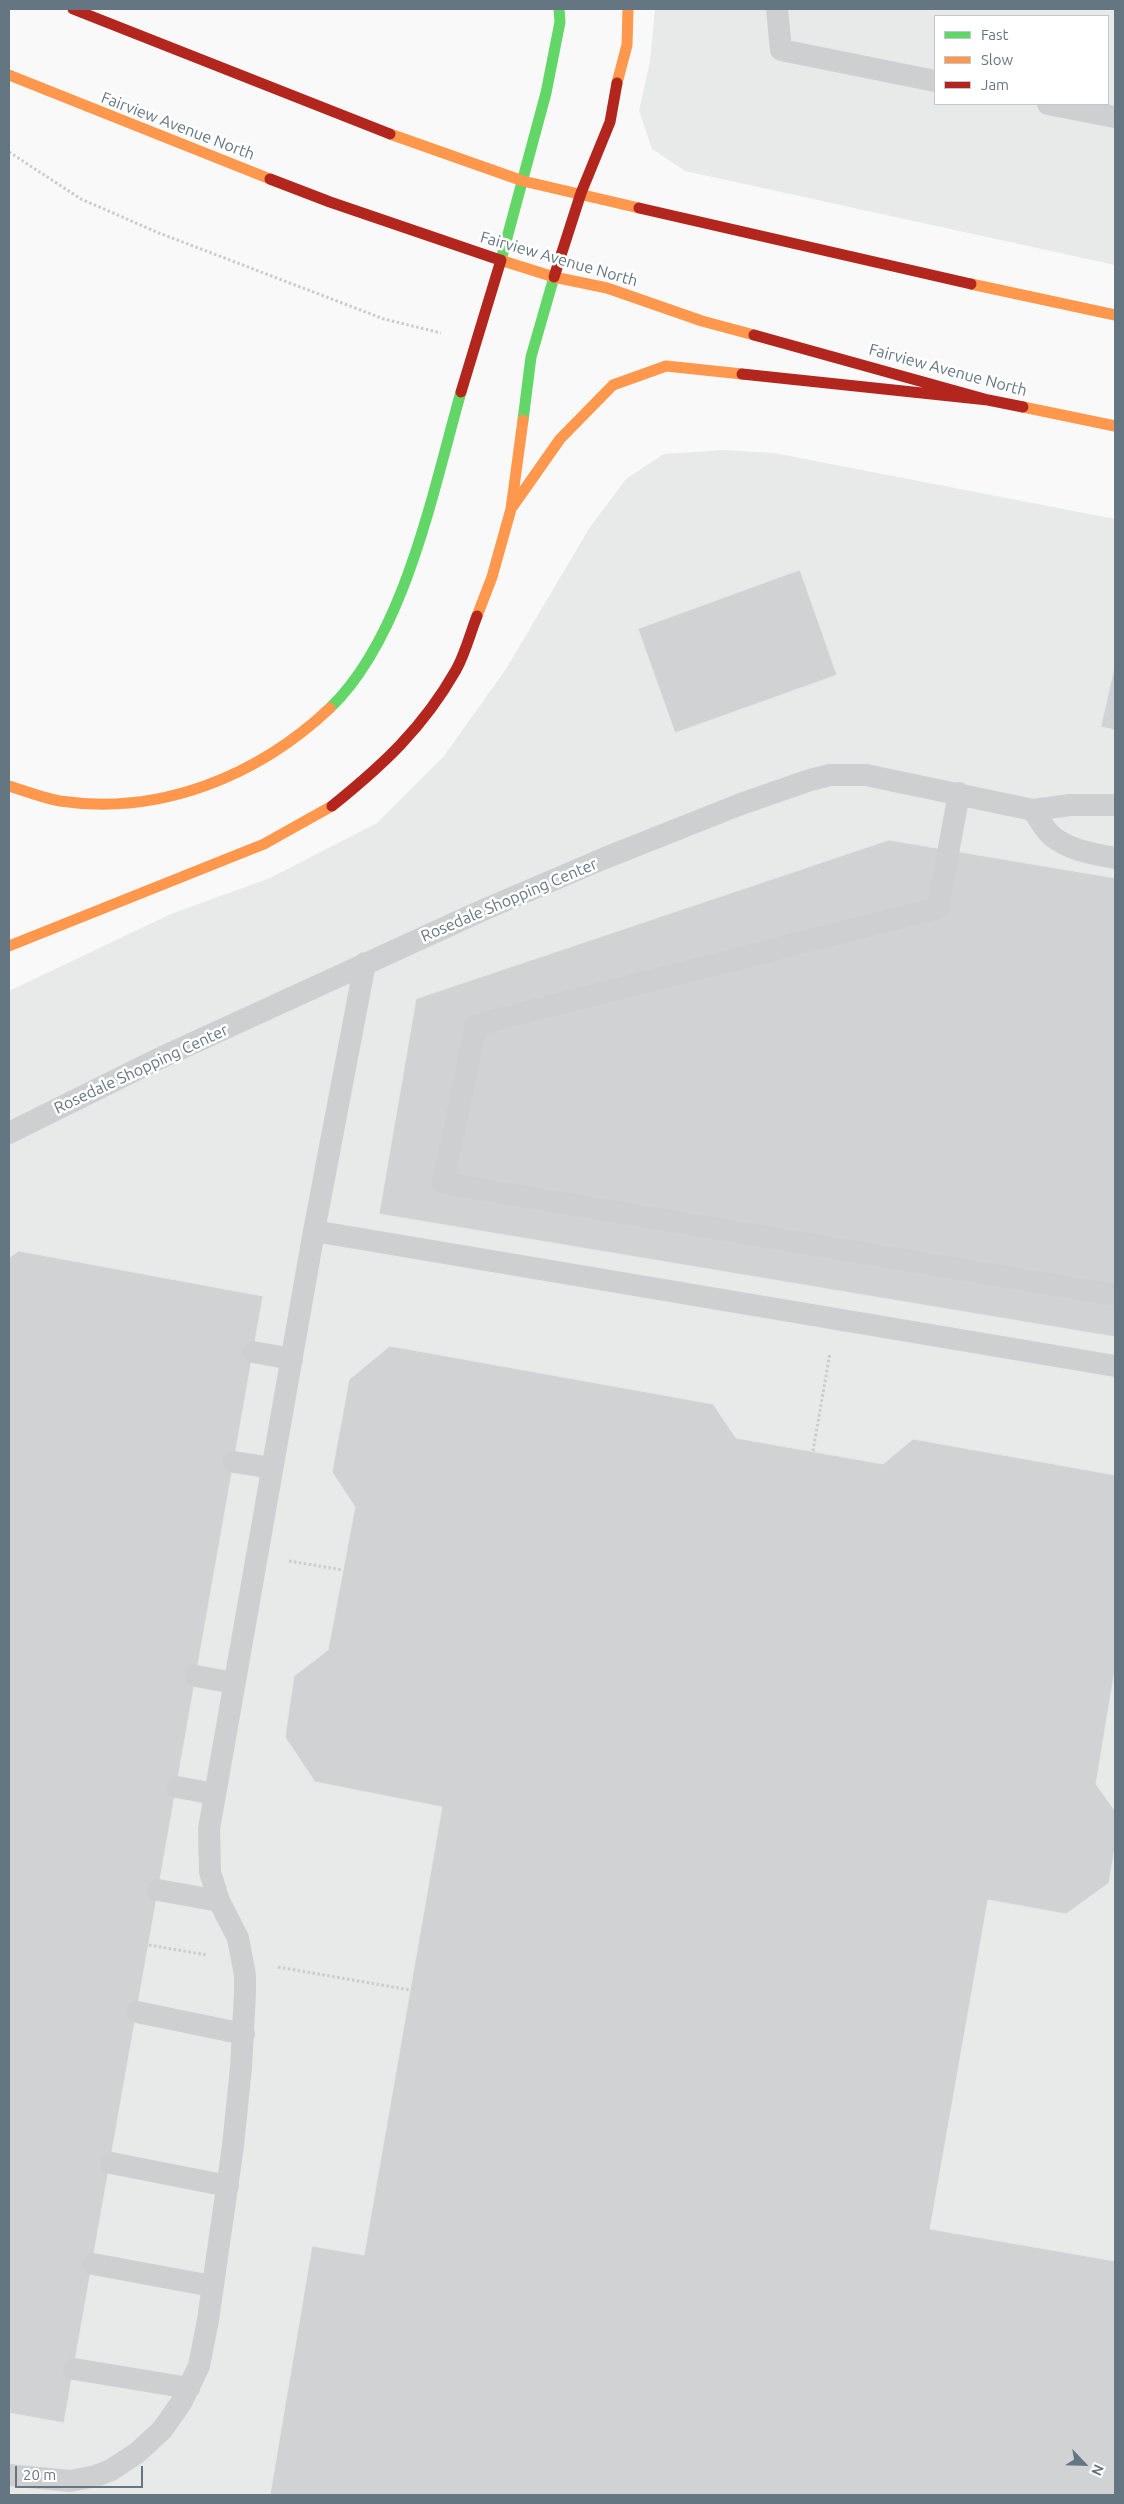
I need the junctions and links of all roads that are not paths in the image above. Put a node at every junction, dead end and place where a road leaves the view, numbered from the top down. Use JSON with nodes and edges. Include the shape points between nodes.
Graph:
{"nodes":[{"id":1,"x":73,"y":9,"type":"edge"},
{"id":2,"x":559,"y":9,"type":"edge"},
{"id":3,"x":628,"y":9,"type":"edge"},
{"id":4,"x":777,"y":9,"type":"edge"},
{"id":5,"x":9,"y":75,"type":"edge"},
{"id":6,"x":934,"y":81,"type":"edge"},
{"id":7,"x":1053,"y":105,"type":"edge"},
{"id":8,"x":1115,"y":117,"type":"edge"},
{"id":9,"x":523,"y":180,"type":"junction"},
{"id":10,"x":581,"y":193,"type":"junction"},
{"id":11,"x":500,"y":260,"type":"junction"},
{"id":12,"x":554,"y":277,"type":"junction"},
{"id":13,"x":1115,"y":315,"type":"edge"},
{"id":14,"x":988,"y":400,"type":"junction"},
{"id":15,"x":1115,"y":426,"type":"edge"},
{"id":16,"x":511,"y":509,"type":"junction"},
{"id":17,"x":9,"y":786,"type":"edge"},
{"id":18,"x":959,"y":793,"type":"junction"},
{"id":19,"x":1115,"y":805,"type":"edge"},
{"id":20,"x":1033,"y":810,"type":"junction"},
{"id":21,"x":1115,"y":858,"type":"edge"},
{"id":22,"x":9,"y":946,"type":"edge"},
{"id":23,"x":365,"y":964,"type":"junction"},
{"id":24,"x":9,"y":1133,"type":"edge"},
{"id":25,"x":314,"y":1231,"type":"junction"},
{"id":26,"x":1115,"y":1295,"type":"edge"},
{"id":27,"x":253,"y":1352,"type":"dead end"},
{"id":28,"x":292,"y":1359,"type":"junction"},
{"id":29,"x":1115,"y":1366,"type":"edge"},
{"id":30,"x":234,"y":1462,"type":"dead end"},
{"id":31,"x":272,"y":1468,"type":"junction"},
{"id":32,"x":196,"y":1676,"type":"dead end"},
{"id":33,"x":234,"y":1683,"type":"junction"},
{"id":34,"x":177,"y":1787,"type":"dead end"},
{"id":35,"x":215,"y":1794,"type":"junction"},
{"id":36,"x":158,"y":1890,"type":"dead end"},
{"id":37,"x":219,"y":1901,"type":"junction"},
{"id":38,"x":137,"y":2012,"type":"dead end"},
{"id":39,"x":244,"y":2034,"type":"junction"},
{"id":40,"x":110,"y":2163,"type":"dead end"},
{"id":41,"x":228,"y":2186,"type":"junction"},
{"id":42,"x":93,"y":2264,"type":"dead end"},
{"id":43,"x":212,"y":2286,"type":"junction"},
{"id":44,"x":74,"y":2370,"type":"dead end"},
{"id":45,"x":190,"y":2388,"type":"junction"},
{"id":46,"x":9,"y":2475,"type":"edge"}],
"edges":[{"from":1,"to":9,"type":"main road","via":[[355,122]]},
{"from":2,"to":9,"type":"main road","via":[[560,22],[546,93]]},
{"from":3,"to":10,"type":"main road","via":[[627,45],[610,108],[610,122]]},
{"from":4,"to":6,"type":"lane","via":[[781,50]]},
{"from":5,"to":11,"type":"main road","name":"Fairview Avenue North","via":[[330,202]]},
{"from":7,"to":8,"type":"lane"},
{"from":9,"to":10,"type":"main road"},
{"from":9,"to":11,"type":"main road"},
{"from":10,"to":12,"type":"main road"},
{"from":10,"to":13,"type":"main road","via":[[937,277]]},
{"from":11,"to":12,"type":"main road","name":"Fairview Avenue North"},
{"from":11,"to":17,"type":"main road","via":[[424,526],[390,614],[362,668],[326,712],[283,748],[236,775],[180,795],[110,804],[61,801]]},
{"from":12,"to":14,"type":"main road","name":"Fairview Avenue North","via":[[607,288],[702,321]]},
{"from":12,"to":16,"type":"main road","via":[[531,357]]},
{"from":14,"to":15,"type":"main road","name":"Fairview Avenue North"},
{"from":14,"to":16,"type":"main road","via":[[666,366],[613,385],[560,439]]},
{"from":16,"to":22,"type":"main road","via":[[492,577],[457,669],[422,722],[377,770],[330,807],[264,844]]},
{"from":18,"to":20,"type":"lane","name":"Rosedale Shopping Center"},
{"from":18,"to":23,"type":"lane","name":"Rosedale Shopping Center","via":[[866,775],[830,775],[810,780],[605,858]]},
{"from":18,"to":26,"type":"lane","via":[[938,908],[476,1025],[443,1183]]},
{"from":19,"to":20,"type":"lane","name":"Rosedale Shopping Center","via":[[1070,805]]},
{"from":20,"to":21,"type":"lane","via":[[1044,828],[1060,841]]},
{"from":23,"to":24,"type":"lane","name":"Rosedale Shopping Center","via":[[156,1060]]},
{"from":23,"to":25,"type":"lane"},
{"from":25,"to":28,"type":"lane"},
{"from":25,"to":29,"type":"lane"},
{"from":27,"to":28,"type":"lane"},
{"from":28,"to":31,"type":"lane"},
{"from":30,"to":31,"type":"lane"},
{"from":31,"to":33,"type":"lane"},
{"from":32,"to":33,"type":"lane"},
{"from":33,"to":35,"type":"lane"},
{"from":34,"to":35,"type":"lane"},
{"from":35,"to":37,"type":"lane","via":[[208,1861]]},
{"from":36,"to":37,"type":"lane"},
{"from":37,"to":39,"type":"lane","via":[[238,1938],[242,1954]]},
{"from":38,"to":39,"type":"lane"},
{"from":39,"to":41,"type":"lane"},
{"from":40,"to":41,"type":"lane"},
{"from":41,"to":43,"type":"lane"},
{"from":42,"to":43,"type":"lane"},
{"from":43,"to":45,"type":"lane","via":[[199,2366]]},
{"from":44,"to":45,"type":"lane"},
{"from":45,"to":46,"type":"lane","via":[[151,2442],[111,2470],[70,2481]]}]}
